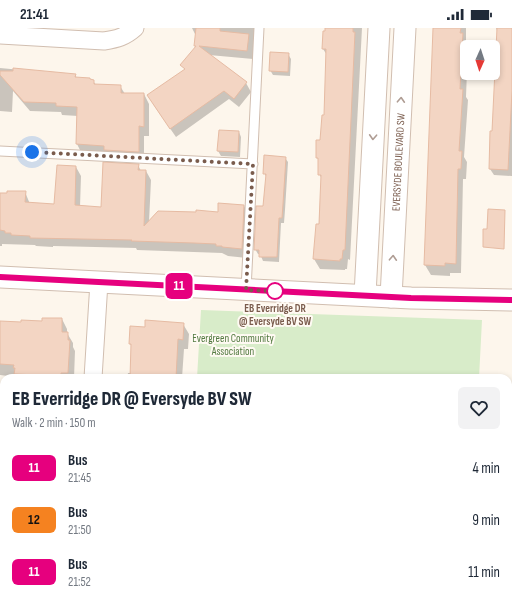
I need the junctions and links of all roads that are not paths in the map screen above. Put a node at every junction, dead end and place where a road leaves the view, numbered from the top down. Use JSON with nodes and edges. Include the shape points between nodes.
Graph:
{"nodes":[{"id":1,"x":135,"y":28,"type":"edge"},
{"id":2,"x":260,"y":28,"type":"edge"},
{"id":3,"x":379,"y":28,"type":"edge"},
{"id":4,"x":405,"y":28,"type":"edge"},
{"id":5,"x":0,"y":35,"type":"edge"},
{"id":6,"x":0,"y":151,"type":"edge"},
{"id":7,"x":253,"y":164,"type":"junction"},
{"id":8,"x":0,"y":277,"type":"edge"},
{"id":9,"x":99,"y":282,"type":"junction"},
{"id":10,"x":246,"y":290,"type":"junction"},
{"id":11,"x":365,"y":296,"type":"junction"},
{"id":12,"x":512,"y":296,"type":"edge"},
{"id":13,"x":391,"y":297,"type":"junction"},
{"id":14,"x":93,"y":374,"type":"edge"}],
"edges":[{"from":1,"to":5,"type":"street","via":[[116,40],[104,41]]},
{"from":2,"to":7,"type":"lane"},
{"from":3,"to":11,"type":"street","one_way":true},
{"from":13,"to":4,"type":"street","name":"EVERSYDE BOULEVARD SW","one_way":true},
{"from":6,"to":7,"type":"lane"},
{"from":7,"to":10,"type":"lane"},
{"from":8,"to":9,"type":"street"},
{"from":9,"to":10,"type":"street"},
{"from":9,"to":14,"type":"street"},
{"from":10,"to":11,"type":"street"},
{"from":11,"to":13,"type":"street"},
{"from":12,"to":13,"type":"street"}]}
